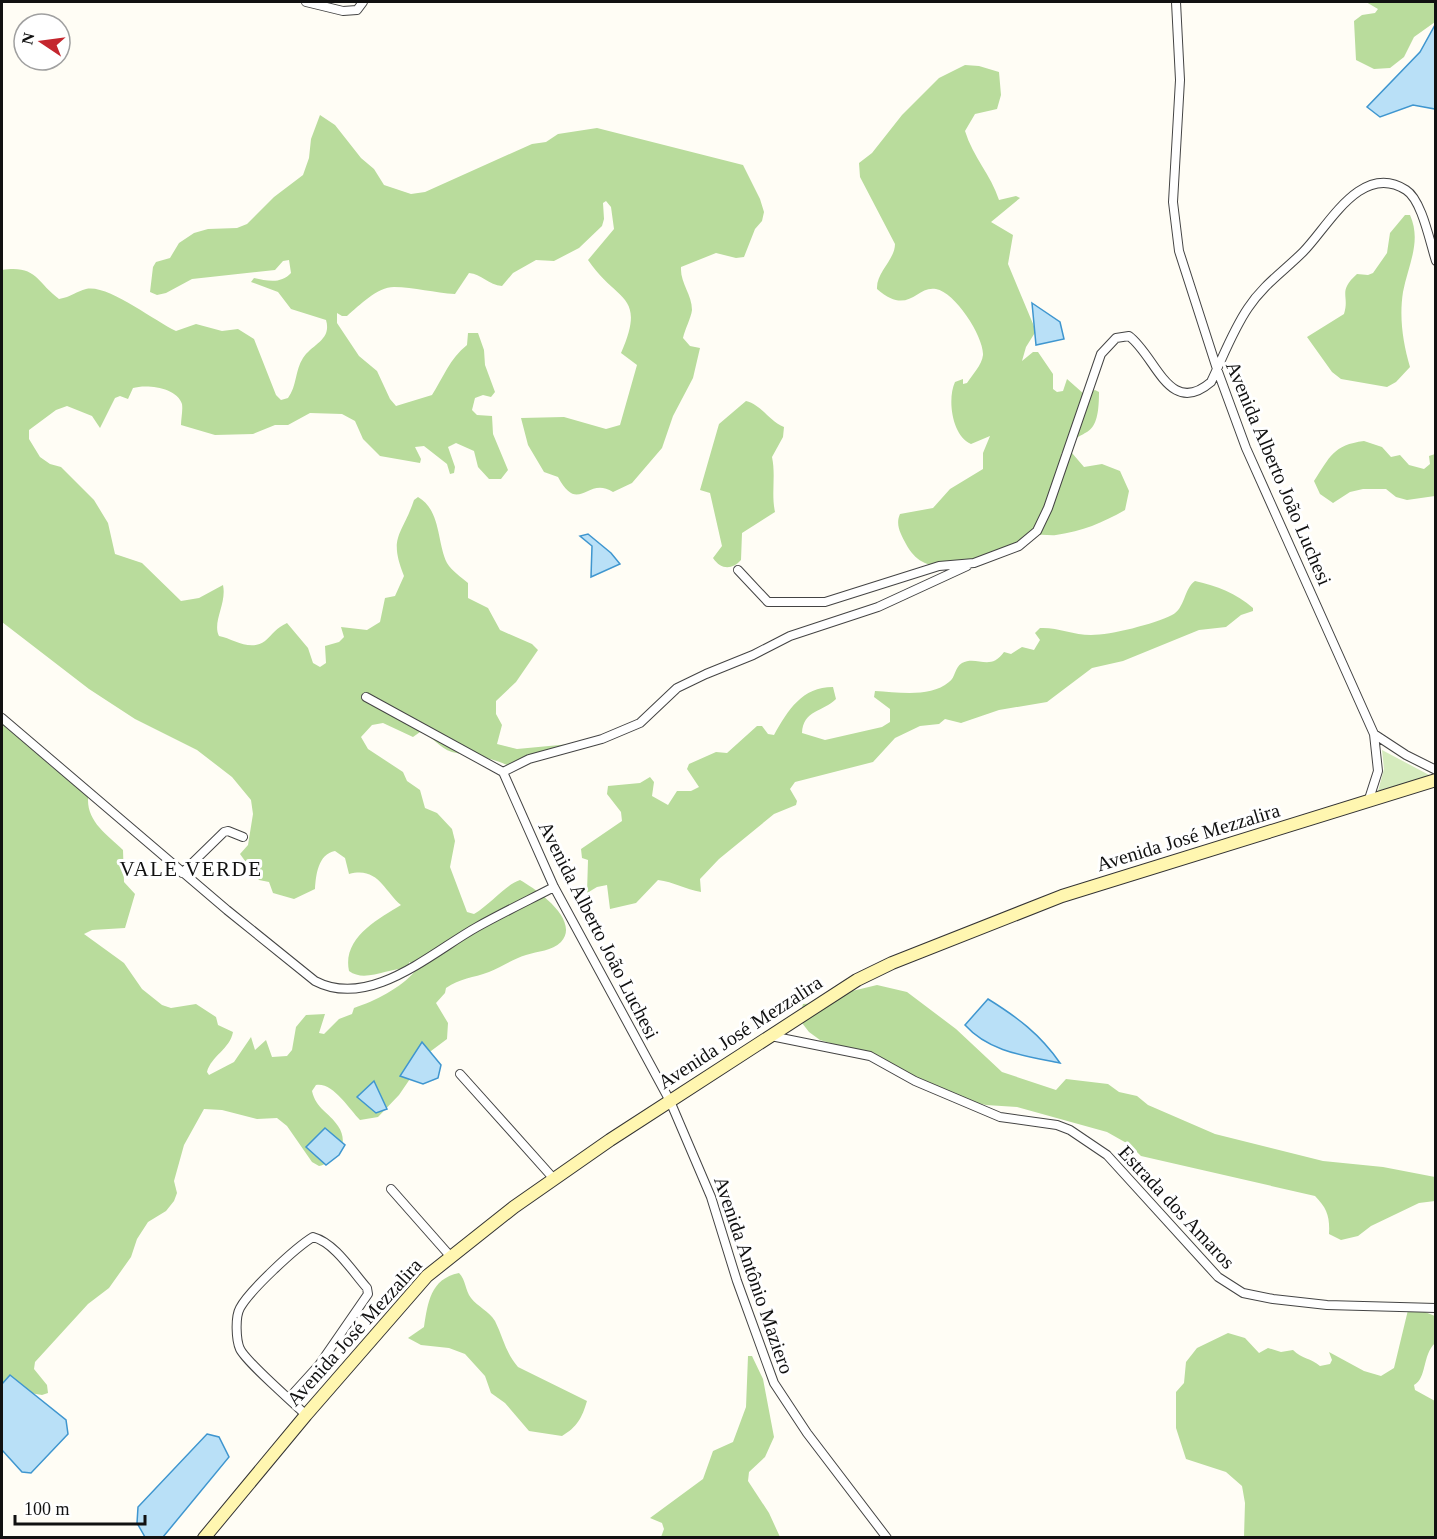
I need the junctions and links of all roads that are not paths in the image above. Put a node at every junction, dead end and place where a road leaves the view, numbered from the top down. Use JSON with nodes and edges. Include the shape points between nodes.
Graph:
{"nodes":[{"id":1,"x":306,"y":2,"type":"edge"},
{"id":2,"x":363,"y":2,"type":"edge"},
{"id":3,"x":1176,"y":2,"type":"edge"},
{"id":4,"x":1436,"y":261,"type":"edge"},
{"id":5,"x":1217,"y":369,"type":"junction"},
{"id":6,"x":974,"y":563,"type":"junction"},
{"id":7,"x":738,"y":570,"type":"dead end"},
{"id":8,"x":366,"y":697,"type":"dead end"},
{"id":9,"x":2,"y":718,"type":"edge"},
{"id":10,"x":1374,"y":734,"type":"junction"},
{"id":11,"x":1436,"y":770,"type":"edge"},
{"id":12,"x":503,"y":772,"type":"junction"},
{"id":13,"x":1436,"y":780,"type":"edge"},
{"id":14,"x":1368,"y":802,"type":"junction"},
{"id":15,"x":243,"y":837,"type":"dead end"},
{"id":16,"x":182,"y":873,"type":"junction"},
{"id":17,"x":554,"y":886,"type":"junction"},
{"id":18,"x":771,"y":1036,"type":"junction"},
{"id":19,"x":460,"y":1074,"type":"dead end"},
{"id":20,"x":670,"y":1101,"type":"junction"},
{"id":21,"x":554,"y":1179,"type":"junction"},
{"id":22,"x":391,"y":1189,"type":"dead end"},
{"id":23,"x":451,"y":1257,"type":"junction"},
{"id":24,"x":1436,"y":1308,"type":"edge"},
{"id":25,"x":289,"y":1398,"type":"junction"},
{"id":26,"x":306,"y":1415,"type":"junction"},
{"id":27,"x":204,"y":1538,"type":"edge"},
{"id":28,"x":887,"y":1538,"type":"edge"}],
"edges":[{"from":1,"to":2,"type":"street","via":[[343,11],[357,10]]},
{"from":3,"to":5,"type":"street","name":"Avenida Alberto João Luchesi","via":[[1179,81],[1174,222],[1179,251]]},
{"from":4,"to":5,"type":"street","via":[[1417,203],[1407,190],[1390,183],[1369,186],[1349,198],[1302,253],[1272,279],[1248,308]]},
{"from":5,"to":6,"type":"street","via":[[1203,388],[1183,393],[1163,381],[1140,344],[1129,336],[1116,338],[1101,354],[1037,531],[1019,546]]},
{"from":5,"to":10,"type":"street","name":"Avenida Alberto João Luchesi","via":[[1246,448]]},
{"from":6,"to":7,"type":"street","via":[[939,566],[825,602],[768,602]]},
{"from":6,"to":12,"type":"street","via":[[878,607],[802,631],[706,674],[678,688],[640,723],[602,740],[529,759]]},
{"from":8,"to":12,"type":"street"},
{"from":9,"to":16,"type":"street"},
{"from":10,"to":11,"type":"street"},
{"from":10,"to":14,"type":"street","via":[[1378,771]]},
{"from":12,"to":17,"type":"street","name":"Avenida Alberto João Luchesi"},
{"from":13,"to":14,"type":"main road","name":"Avenida José Mezzalira"},
{"from":14,"to":18,"type":"main road","name":"Avenida José Mezzalira","via":[[1062,896],[857,980]]},
{"from":15,"to":16,"type":"street","via":[[224,832]]},
{"from":16,"to":17,"type":"street","via":[[315,981],[344,988],[373,985],[406,970]]},
{"from":17,"to":20,"type":"street","name":"Avenida Alberto João Luchesi"},
{"from":18,"to":20,"type":"main road","name":"Avenida José Mezzalira"},
{"from":18,"to":24,"type":"street","name":"Estrada dos Amaros","via":[[870,1056],[915,1081],[992,1114],[1070,1130],[1107,1155],[1218,1277],[1243,1293],[1327,1305]]},
{"from":19,"to":21,"type":"street"},
{"from":20,"to":21,"type":"main road","name":"Avenida José Mezzalira"},
{"from":20,"to":28,"type":"street","name":"Avenida Antônio Maziero","via":[[711,1197],[774,1383]]},
{"from":21,"to":23,"type":"main road","name":"Avenida José Mezzalira"},
{"from":22,"to":23,"type":"street"},
{"from":23,"to":26,"type":"main road","name":"Avenida José Mezzalira","via":[[398,1307]]},
{"from":25,"to":25,"type":"street","via":[[241,1351],[237,1316],[240,1307],[266,1279],[313,1237],[331,1247],[368,1294],[319,1365]]},
{"from":25,"to":26,"type":"street"},
{"from":26,"to":27,"type":"main road","name":"Avenida José Mezzalira"}]}
